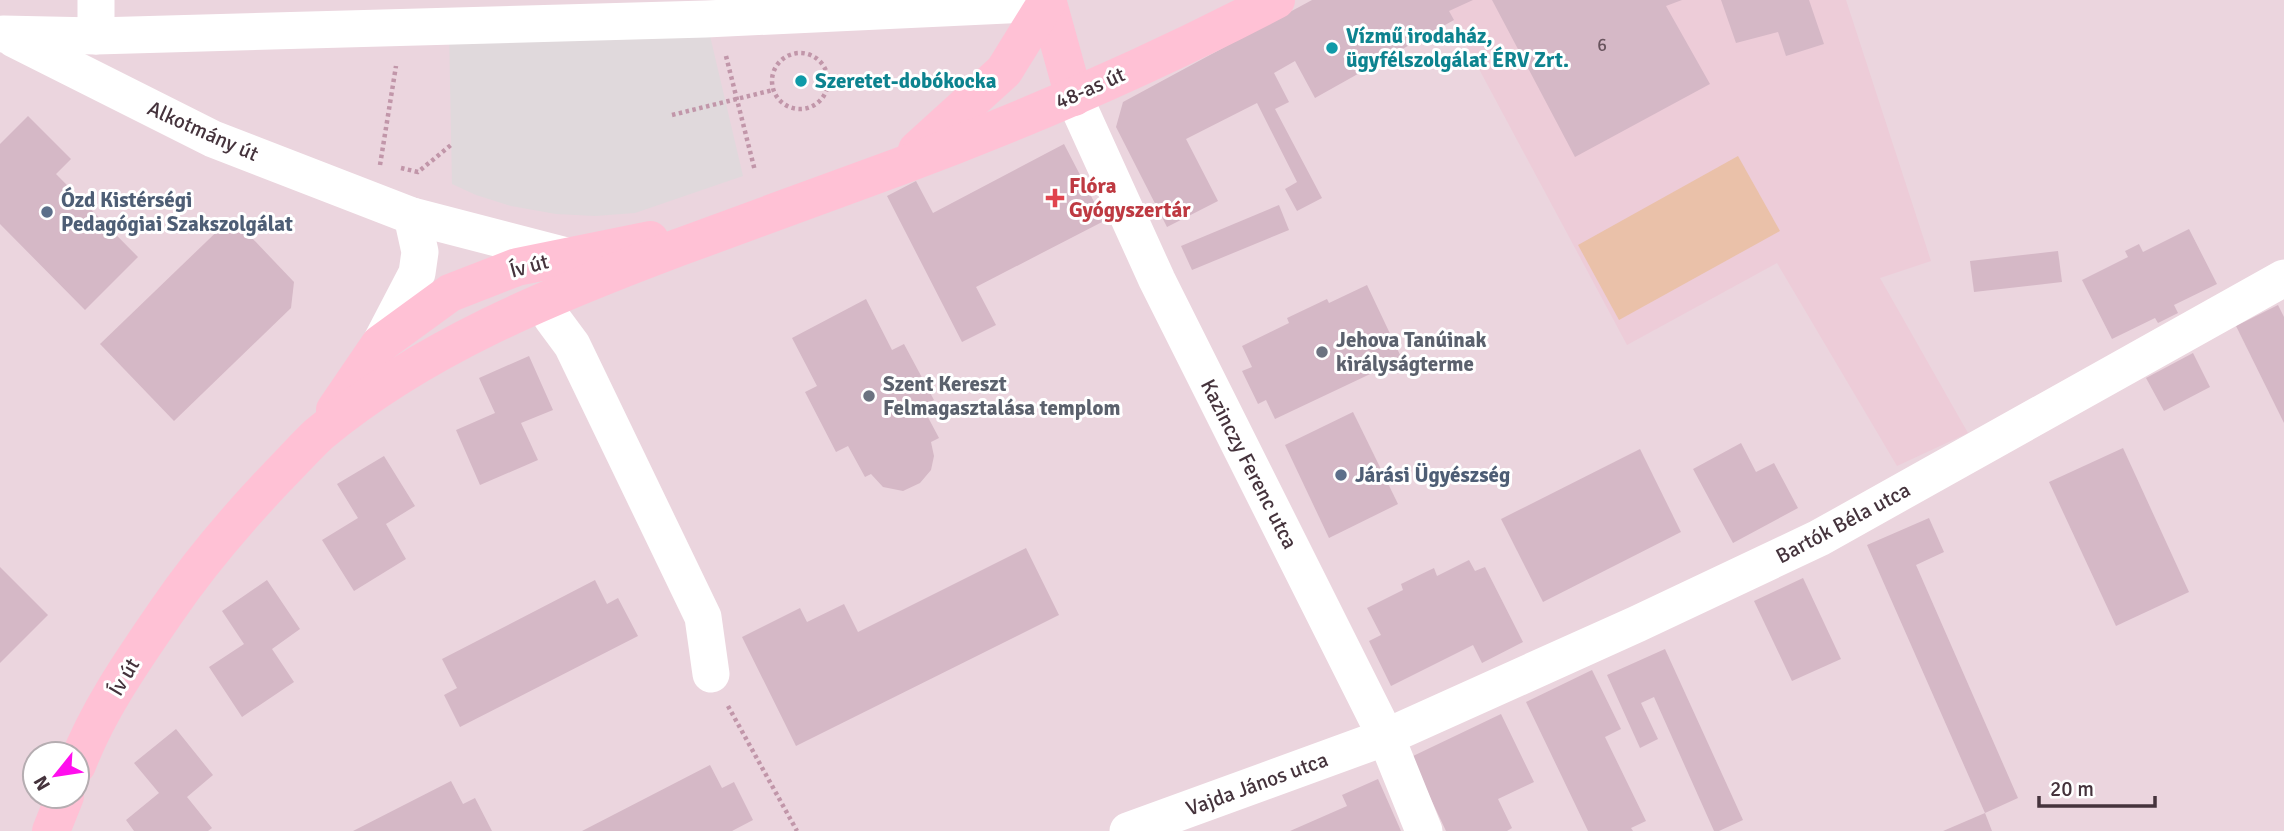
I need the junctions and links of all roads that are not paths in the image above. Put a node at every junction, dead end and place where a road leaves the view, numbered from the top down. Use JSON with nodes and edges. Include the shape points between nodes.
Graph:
{"nodes":[{"id":1,"x":96,"y":0,"type":"edge"},
{"id":2,"x":1276,"y":0,"type":"edge"},
{"id":3,"x":1048,"y":1,"type":"edge"},
{"id":4,"x":709,"y":12,"type":"edge"},
{"id":5,"x":402,"y":14,"type":"edge"},
{"id":6,"x":2,"y":34,"type":"edge"},
{"id":7,"x":96,"y":36,"type":"junction"},
{"id":8,"x":1074,"y":97,"type":"junction"},
{"id":9,"x":900,"y":166,"type":"junction"},
{"id":10,"x":802,"y":201,"type":"junction"},
{"id":11,"x":412,"y":216,"type":"junction"},
{"id":12,"x":509,"y":252,"type":"junction"},
{"id":13,"x":2284,"y":278,"type":"edge"},
{"id":14,"x":543,"y":302,"type":"junction"},
{"id":15,"x":508,"y":319,"type":"junction"},
{"id":16,"x":380,"y":344,"type":"junction"},
{"id":17,"x":317,"y":436,"type":"junction"},
{"id":18,"x":711,"y":674,"type":"road end"},
{"id":19,"x":1386,"y":737,"type":"junction"},
{"id":20,"x":90,"y":740,"type":"edge"},
{"id":21,"x":59,"y":810,"type":"edge"},
{"id":22,"x":51,"y":831,"type":"edge"},
{"id":23,"x":1128,"y":831,"type":"edge"},
{"id":24,"x":1424,"y":831,"type":"edge"}],
"edges":[{"from":1,"to":7,"type":"street"},
{"from":2,"to":8,"type":"main road","name":"48-as út"},
{"from":3,"to":4,"type":"street"},
{"from":3,"to":8,"type":"main road"},
{"from":3,"to":9,"type":"main road","via":[[1004,71]]},
{"from":4,"to":5,"type":"street"},
{"from":5,"to":7,"type":"street"},
{"from":6,"to":7,"type":"street"},
{"from":6,"to":11,"type":"street","name":"Alkotmány út","via":[[213,139]]},
{"from":8,"to":9,"type":"main road","name":"48-as út"},
{"from":8,"to":19,"type":"street","name":"Kazinczy Ferenc utca","via":[[1157,280]]},
{"from":9,"to":10,"type":"main road","name":"Ív út"},
{"from":10,"to":12,"type":"main road","name":"Ív út","via":[[664,237],[566,256]]},
{"from":10,"to":14,"type":"main road","name":"Ív út"},
{"from":11,"to":12,"type":"street","name":"Alkotmány út"},
{"from":11,"to":16,"type":"street","via":[[419,252],[416,273]]},
{"from":12,"to":15,"type":"street"},
{"from":12,"to":16,"type":"main road","name":"Ív út"},
{"from":13,"to":19,"type":"street","name":"Bartók Béla utca","via":[[1819,538]]},
{"from":14,"to":15,"type":"main road","name":"Ív út"},
{"from":14,"to":18,"type":"street","via":[[572,345],[703,617]]},
{"from":15,"to":17,"type":"main road","name":"Ív út","via":[[376,392]]},
{"from":16,"to":17,"type":"main road","name":"Ív út"},
{"from":17,"to":20,"type":"main road","name":"Ív út","via":[[215,544],[132,662]]},
{"from":19,"to":23,"type":"street","name":"Vajda János utca"},
{"from":19,"to":24,"type":"street","name":"Kazinczy Ferenc utca"},
{"from":21,"to":22,"type":"main road"}]}
